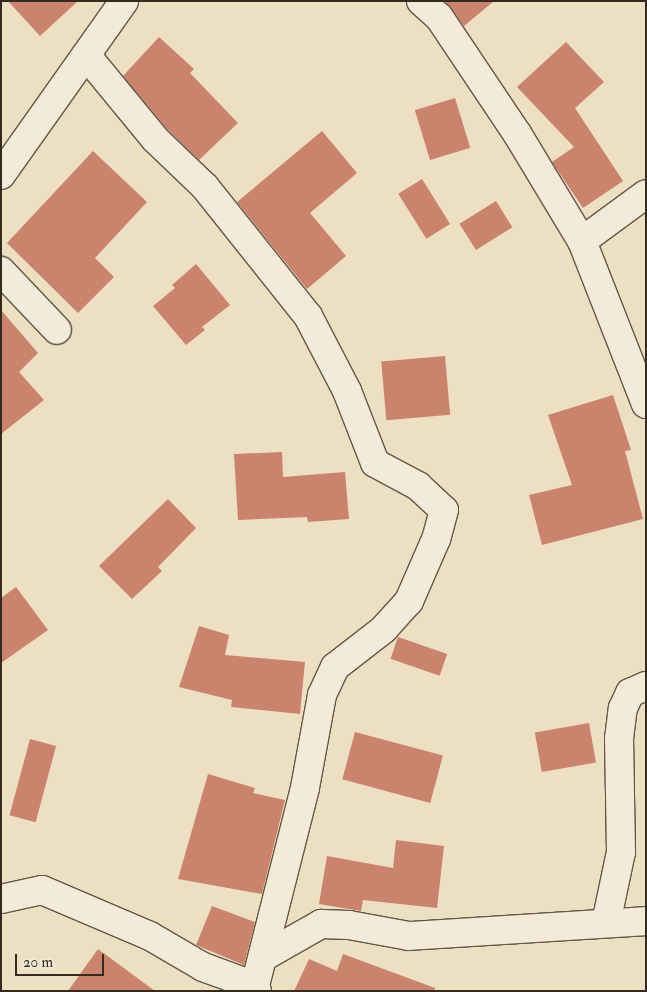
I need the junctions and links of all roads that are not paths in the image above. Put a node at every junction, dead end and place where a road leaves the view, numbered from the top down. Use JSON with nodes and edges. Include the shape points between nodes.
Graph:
{"nodes":[{"id":1,"x":124,"y":1,"type":"edge"},
{"id":2,"x":421,"y":1,"type":"edge"},
{"id":3,"x":86,"y":55,"type":"junction"},
{"id":4,"x":1,"y":175,"type":"edge"},
{"id":5,"x":646,"y":194,"type":"edge"},
{"id":6,"x":582,"y":241,"type":"junction"},
{"id":7,"x":1,"y":271,"type":"edge"},
{"id":8,"x":57,"y":330,"type":"dead end"},
{"id":9,"x":646,"y":404,"type":"edge"},
{"id":10,"x":646,"y":686,"type":"edge"},
{"id":11,"x":1,"y":900,"type":"edge"},
{"id":12,"x":646,"y":921,"type":"edge"},
{"id":13,"x":606,"y":923,"type":"junction"},
{"id":14,"x":262,"y":957,"type":"junction"},
{"id":15,"x":255,"y":989,"type":"edge"}],
"edges":[{"from":1,"to":3,"type":"street"},
{"from":2,"to":6,"type":"street","via":[[444,24],[518,135]]},
{"from":3,"to":4,"type":"street"},
{"from":3,"to":14,"type":"street","via":[[154,138],[205,187],[308,316],[347,391],[375,463],[418,486],[444,510],[436,539],[409,601],[384,629],[335,667],[322,695],[305,788]]},
{"from":5,"to":6,"type":"street"},
{"from":6,"to":9,"type":"street"},
{"from":7,"to":8,"type":"street"},
{"from":10,"to":13,"type":"street","via":[[630,693],[623,708],[619,739],[621,852]]},
{"from":11,"to":15,"type":"street","via":[[42,890],[150,936],[203,967]]},
{"from":12,"to":13,"type":"street"},
{"from":13,"to":14,"type":"street","via":[[542,930],[409,936],[349,925],[321,924]]},
{"from":14,"to":15,"type":"street"}]}
